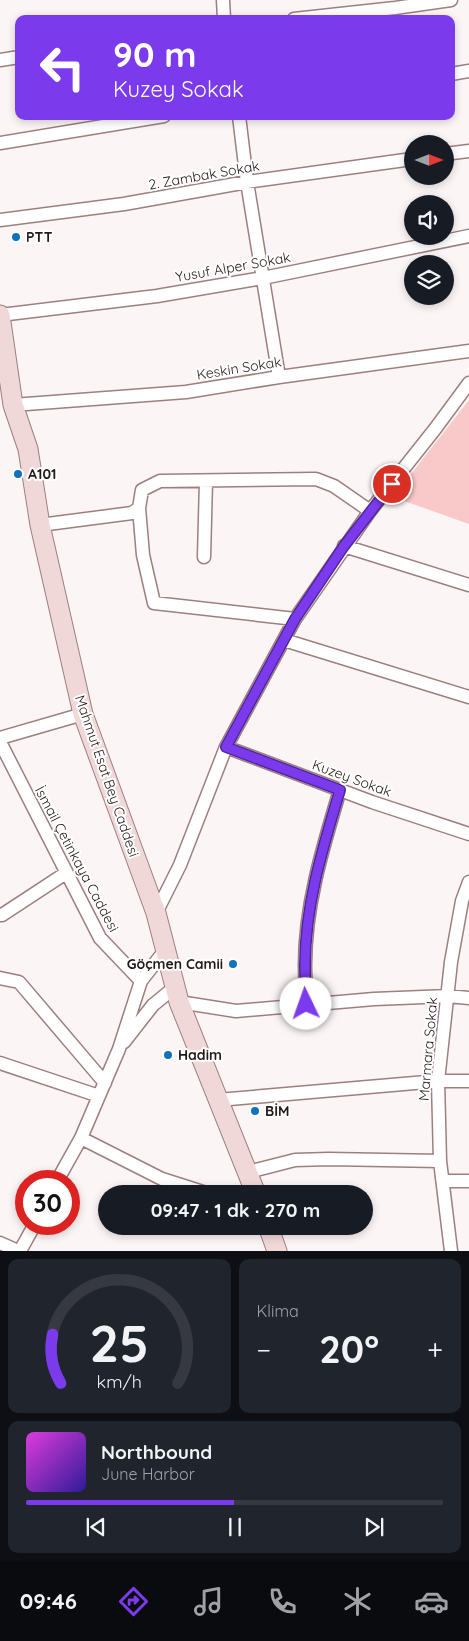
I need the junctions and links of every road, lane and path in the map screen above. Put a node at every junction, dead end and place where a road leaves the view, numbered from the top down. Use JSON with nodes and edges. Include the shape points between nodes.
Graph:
{"nodes":[{"id":1,"x":223,"y":0,"type":"edge"},
{"id":2,"x":451,"y":0,"type":"edge"},
{"id":3,"x":224,"y":15,"type":"edge"},
{"id":4,"x":331,"y":15,"type":"edge"},
{"id":5,"x":15,"y":58,"type":"edge"},
{"id":6,"x":0,"y":60,"type":"edge"},
{"id":7,"x":469,"y":71,"type":"edge"},
{"id":8,"x":455,"y":73,"type":"edge"},
{"id":9,"x":140,"y":120,"type":"edge"},
{"id":10,"x":239,"y":120,"type":"edge"},
{"id":11,"x":0,"y":143,"type":"edge"},
{"id":12,"x":469,"y":151,"type":"edge"},
{"id":13,"x":454,"y":153,"type":"edge"},
{"id":14,"x":404,"y":160,"type":"edge"},
{"id":15,"x":247,"y":182,"type":"junction"},
{"id":16,"x":0,"y":220,"type":"edge"},
{"id":17,"x":469,"y":236,"type":"edge"},
{"id":18,"x":263,"y":278,"type":"junction"},
{"id":19,"x":0,"y":315,"type":"edge"},
{"id":20,"x":469,"y":351,"type":"edge"},
{"id":21,"x":279,"y":377,"type":"junction"},
{"id":22,"x":469,"y":383,"type":"edge"},
{"id":23,"x":13,"y":405,"type":"junction"},
{"id":24,"x":206,"y":482,"type":"junction"},
{"id":25,"x":139,"y":508,"type":"junction"},
{"id":26,"x":370,"y":511,"type":"junction"},
{"id":27,"x":40,"y":525,"type":"junction"},
{"id":28,"x":344,"y":546,"type":"junction"},
{"id":29,"x":204,"y":557,"type":"dead end"},
{"id":30,"x":469,"y":585,"type":"edge"},
{"id":31,"x":295,"y":619,"type":"junction"},
{"id":32,"x":284,"y":640,"type":"junction"},
{"id":33,"x":469,"y":697,"type":"edge"},
{"id":34,"x":83,"y":714,"type":"junction"},
{"id":35,"x":0,"y":740,"type":"edge"},
{"id":36,"x":226,"y":747,"type":"junction"},
{"id":37,"x":340,"y":790,"type":"junction"},
{"id":38,"x":469,"y":834,"type":"edge"},
{"id":39,"x":66,"y":873,"type":"junction"},
{"id":40,"x":469,"y":882,"type":"edge"},
{"id":41,"x":156,"y":913,"type":"junction"},
{"id":42,"x":0,"y":915,"type":"edge"},
{"id":43,"x":166,"y":949,"type":"junction"},
{"id":44,"x":0,"y":978,"type":"edge"},
{"id":45,"x":140,"y":981,"type":"junction"},
{"id":46,"x":177,"y":995,"type":"junction"},
{"id":47,"x":448,"y":996,"type":"junction"},
{"id":48,"x":469,"y":998,"type":"edge"},
{"id":49,"x":306,"y":1004,"type":"junction"},
{"id":50,"x":119,"y":1049,"type":"junction"},
{"id":51,"x":0,"y":1063,"type":"edge"},
{"id":52,"x":438,"y":1081,"type":"junction"},
{"id":53,"x":469,"y":1081,"type":"edge"},
{"id":54,"x":105,"y":1083,"type":"junction"},
{"id":55,"x":99,"y":1096,"type":"junction"},
{"id":56,"x":218,"y":1100,"type":"junction"},
{"id":57,"x":80,"y":1138,"type":"junction"},
{"id":58,"x":440,"y":1161,"type":"junction"},
{"id":59,"x":64,"y":1170,"type":"edge"},
{"id":60,"x":248,"y":1172,"type":"junction"},
{"id":61,"x":443,"y":1180,"type":"junction"},
{"id":62,"x":469,"y":1181,"type":"edge"},
{"id":63,"x":181,"y":1185,"type":"edge"},
{"id":64,"x":253,"y":1185,"type":"edge"},
{"id":65,"x":28,"y":1235,"type":"edge"},
{"id":66,"x":271,"y":1235,"type":"edge"},
{"id":67,"x":0,"y":1243,"type":"edge"},
{"id":68,"x":19,"y":1251,"type":"edge"},
{"id":69,"x":277,"y":1251,"type":"edge"},
{"id":70,"x":451,"y":1251,"type":"edge"}],
"edges":[{"from":1,"to":3,"type":"street"},
{"from":2,"to":4,"type":"street"},
{"from":5,"to":6,"type":"street"},
{"from":7,"to":8,"type":"street"},
{"from":9,"to":11,"type":"street"},
{"from":10,"to":15,"type":"street"},
{"from":12,"to":13,"type":"street"},
{"from":14,"to":15,"type":"street","name":"2. Zambak Sokak"},
{"from":15,"to":16,"type":"street","name":"2. Zambak Sokak","via":[[124,204]]},
{"from":15,"to":18,"type":"street"},
{"from":17,"to":18,"type":"street","name":"Yusuf Alper Sokak"},
{"from":18,"to":19,"type":"street","name":"Yusuf Alper Sokak","via":[[157,296]]},
{"from":18,"to":21,"type":"street"},
{"from":19,"to":23,"type":"street","name":"Mahmut Esat Bey Caddesi"},
{"from":20,"to":21,"type":"street","name":"Keskin Sokak"},
{"from":21,"to":23,"type":"street","name":"Keskin Sokak","via":[[186,392]]},
{"from":22,"to":26,"type":"street"},
{"from":23,"to":27,"type":"street","name":"Mahmut Esat Bey Caddesi","via":[[28,449]]},
{"from":24,"to":25,"type":"street","via":[[160,482],[142,490]]},
{"from":24,"to":26,"type":"street","via":[[316,479],[334,486]]},
{"from":24,"to":29,"type":"street"},
{"from":25,"to":27,"type":"street","via":[[132,513]]},
{"from":25,"to":31,"type":"street","via":[[143,556],[154,603]]},
{"from":26,"to":28,"type":"street"},
{"from":27,"to":34,"type":"street","name":"Mahmut Esat Bey Caddesi"},
{"from":28,"to":30,"type":"street"},
{"from":28,"to":31,"type":"street"},
{"from":31,"to":32,"type":"street"},
{"from":32,"to":33,"type":"street"},
{"from":32,"to":36,"type":"street"},
{"from":34,"to":35,"type":"street"},
{"from":34,"to":41,"type":"street","name":"Mahmut Esat Bey Caddesi"},
{"from":35,"to":39,"type":"street","name":"İsmail Çetinkaya Caddesi"},
{"from":36,"to":37,"type":"street","name":"Kuzey Sokak"},
{"from":36,"to":41,"type":"street","via":[[180,865]]},
{"from":37,"to":38,"type":"street","name":"Kuzey Sokak"},
{"from":37,"to":49,"type":"street","via":[[316,873],[309,917]]},
{"from":39,"to":42,"type":"street"},
{"from":39,"to":45,"type":"street","name":"İsmail Çetinkaya Caddesi","via":[[100,938]]},
{"from":40,"to":47,"type":"street","name":"Marmara Sokak","via":[[462,901]]},
{"from":41,"to":43,"type":"street","name":"Mahmut Esat Bey Caddesi"},
{"from":43,"to":45,"type":"street"},
{"from":43,"to":46,"type":"street","name":"Mahmut Esat Bey Caddesi"},
{"from":44,"to":54,"type":"street","via":[[19,982]]},
{"from":45,"to":50,"type":"street"},
{"from":46,"to":49,"type":"street","via":[[236,1011]]},
{"from":46,"to":50,"type":"street","via":[[153,1005]]},
{"from":46,"to":56,"type":"street","name":"Mahmut Esat Bey Caddesi"},
{"from":47,"to":48,"type":"street"},
{"from":47,"to":49,"type":"street"},
{"from":47,"to":52,"type":"street","name":"Marmara Sokak"},
{"from":50,"to":54,"type":"street"},
{"from":51,"to":55,"type":"street"},
{"from":52,"to":53,"type":"street"},
{"from":52,"to":56,"type":"street"},
{"from":52,"to":58,"type":"street","name":"Marmara Sokak"},
{"from":54,"to":55,"type":"street"},
{"from":55,"to":57,"type":"street"},
{"from":56,"to":60,"type":"street","name":"Mahmut Esat Bey Caddesi"},
{"from":57,"to":59,"type":"street"},
{"from":57,"to":63,"type":"street","via":[[162,1179]]},
{"from":58,"to":60,"type":"street","via":[[295,1160]]},
{"from":58,"to":61,"type":"street","name":"Marmara Sokak"},
{"from":60,"to":64,"type":"street","name":"Mahmut Esat Bey Caddesi"},
{"from":61,"to":62,"type":"street"},
{"from":61,"to":70,"type":"street","name":"Marmara Sokak"},
{"from":65,"to":68,"type":"street"},
{"from":66,"to":69,"type":"street"},
{"from":67,"to":68,"type":"street"}]}
